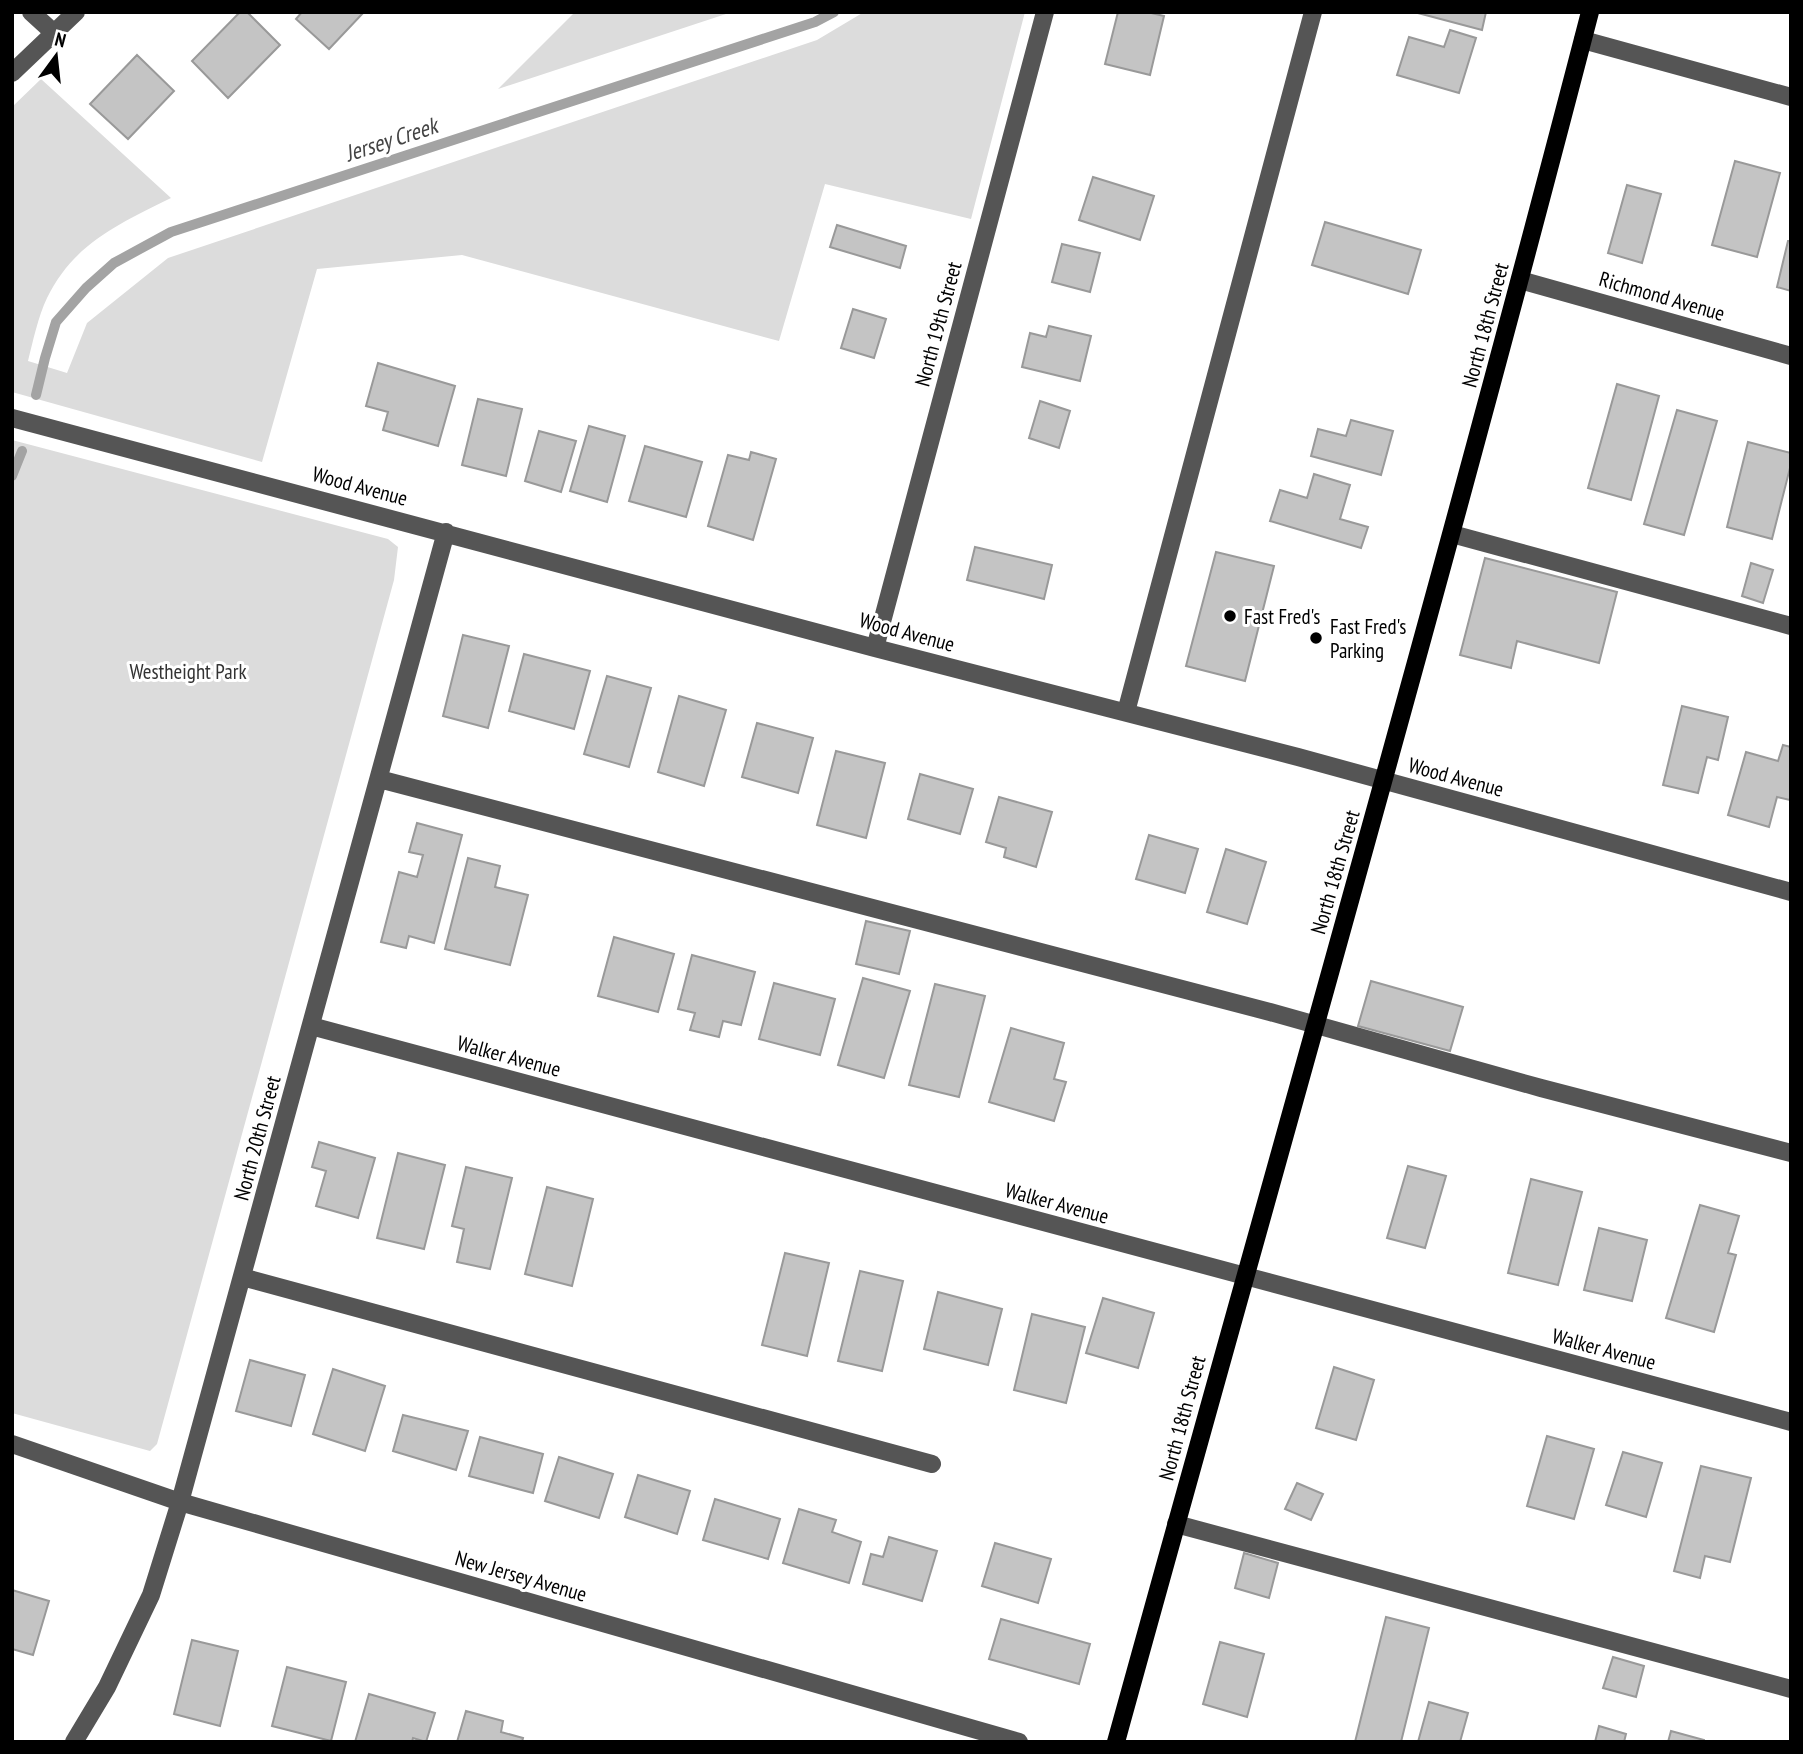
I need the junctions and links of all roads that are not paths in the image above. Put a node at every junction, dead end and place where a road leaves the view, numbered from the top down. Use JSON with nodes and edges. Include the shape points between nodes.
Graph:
{"nodes":[{"id":1,"x":31,"y":12,"type":"edge"},
{"id":2,"x":76,"y":12,"type":"edge"},
{"id":3,"x":1045,"y":12,"type":"edge"},
{"id":4,"x":1313,"y":12,"type":"edge"},
{"id":5,"x":1590,"y":12,"type":"edge"},
{"id":6,"x":54,"y":33,"type":"junction"},
{"id":7,"x":1583,"y":40,"type":"junction"},
{"id":8,"x":12,"y":73,"type":"edge"},
{"id":9,"x":1791,"y":97,"type":"edge"},
{"id":10,"x":1520,"y":280,"type":"junction"},
{"id":11,"x":1791,"y":356,"type":"edge"},
{"id":12,"x":12,"y":418,"type":"edge"},
{"id":13,"x":446,"y":532,"type":"junction"},
{"id":14,"x":1452,"y":534,"type":"junction"},
{"id":15,"x":1791,"y":626,"type":"edge"},
{"id":16,"x":875,"y":648,"type":"junction"},
{"id":17,"x":1126,"y":712,"type":"junction"},
{"id":18,"x":379,"y":779,"type":"junction"},
{"id":19,"x":1385,"y":780,"type":"junction"},
{"id":20,"x":1791,"y":892,"type":"edge"},
{"id":21,"x":1316,"y":1024,"type":"junction"},
{"id":22,"x":311,"y":1026,"type":"junction"},
{"id":23,"x":1791,"y":1153,"type":"edge"},
{"id":24,"x":242,"y":1277,"type":"junction"},
{"id":25,"x":1244,"y":1277,"type":"junction"},
{"id":26,"x":1791,"y":1422,"type":"edge"},
{"id":27,"x":12,"y":1444,"type":"edge"},
{"id":28,"x":932,"y":1464,"type":"dead end"},
{"id":29,"x":180,"y":1502,"type":"junction"},
{"id":30,"x":1176,"y":1524,"type":"junction"},
{"id":31,"x":1791,"y":1689,"type":"edge"},
{"id":32,"x":74,"y":1742,"type":"edge"},
{"id":33,"x":1019,"y":1742,"type":"edge"},
{"id":34,"x":1116,"y":1742,"type":"edge"}],
"edges":[{"from":1,"to":6,"type":"street"},
{"from":2,"to":6,"type":"street"},
{"from":3,"to":16,"type":"street","name":"North 19th Street"},
{"from":4,"to":17,"type":"street"},
{"from":5,"to":7,"type":"main road","name":"North 18th Street"},
{"from":6,"to":8,"type":"street"},
{"from":7,"to":9,"type":"street"},
{"from":7,"to":10,"type":"main road","name":"North 18th Street"},
{"from":10,"to":11,"type":"street","name":"Richmond Avenue"},
{"from":10,"to":14,"type":"main road","name":"North 18th Street"},
{"from":12,"to":13,"type":"street","name":"Wood Avenue"},
{"from":13,"to":16,"type":"street","name":"Wood Avenue"},
{"from":13,"to":18,"type":"street","name":"North 20th Street"},
{"from":14,"to":15,"type":"street"},
{"from":14,"to":19,"type":"main road","name":"North 18th Street"},
{"from":16,"to":17,"type":"street","name":"Wood Avenue"},
{"from":17,"to":19,"type":"street","name":"Wood Avenue"},
{"from":18,"to":21,"type":"street"},
{"from":18,"to":22,"type":"street","name":"North 20th Street"},
{"from":19,"to":20,"type":"street","name":"Wood Avenue"},
{"from":19,"to":21,"type":"main road","name":"North 18th Street"},
{"from":21,"to":23,"type":"street"},
{"from":21,"to":25,"type":"main road","name":"North 18th Street"},
{"from":22,"to":24,"type":"street","name":"North 20th Street"},
{"from":22,"to":25,"type":"street","name":"Walker Avenue"},
{"from":24,"to":28,"type":"street"},
{"from":24,"to":29,"type":"street","name":"North 20th Street"},
{"from":25,"to":26,"type":"street","name":"Walker Avenue"},
{"from":25,"to":30,"type":"main road","name":"North 18th Street"},
{"from":27,"to":29,"type":"street","name":"New Jersey Avenue"},
{"from":29,"to":32,"type":"street","name":"North 20th Street","via":[[151,1595],[107,1687]]},
{"from":29,"to":33,"type":"street","name":"New Jersey Avenue"},
{"from":30,"to":31,"type":"street"},
{"from":30,"to":34,"type":"main road","name":"North 18th Street"}]}
